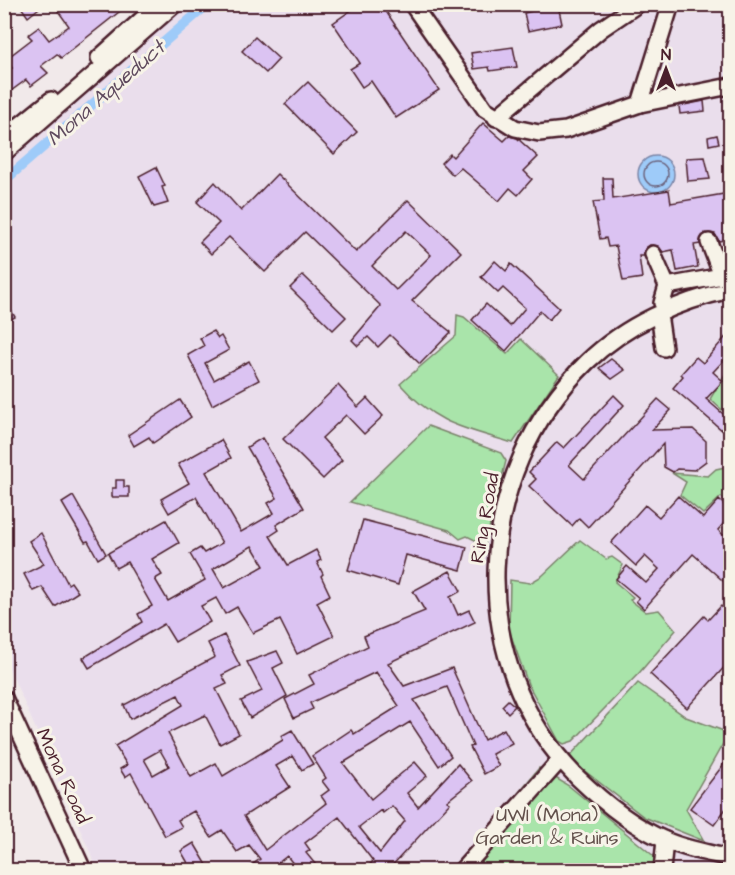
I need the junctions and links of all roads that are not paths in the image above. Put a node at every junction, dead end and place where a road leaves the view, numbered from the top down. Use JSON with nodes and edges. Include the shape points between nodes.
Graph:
{"nodes":[{"id":1,"x":159,"y":4,"type":"edge"},
{"id":2,"x":175,"y":4,"type":"edge"},
{"id":3,"x":412,"y":4,"type":"edge"},
{"id":4,"x":638,"y":4,"type":"edge"},
{"id":5,"x":671,"y":4,"type":"edge"},
{"id":6,"x":730,"y":86,"type":"edge"},
{"id":7,"x":640,"y":104,"type":"junction"},
{"id":8,"x":496,"y":118,"type":"junction"},
{"id":9,"x":6,"y":144,"type":"edge"},
{"id":10,"x":709,"y":242,"type":"dead end"},
{"id":11,"x":653,"y":254,"type":"dead end"},
{"id":12,"x":667,"y":286,"type":"junction"},
{"id":13,"x":730,"y":290,"type":"edge"},
{"id":14,"x":663,"y":303,"type":"dead end"},
{"id":15,"x":660,"y":321,"type":"dead end"},
{"id":16,"x":664,"y":348,"type":"dead end"},
{"id":17,"x":4,"y":698,"type":"edge"},
{"id":18,"x":560,"y":760,"type":"junction"},
{"id":19,"x":665,"y":840,"type":"junction"},
{"id":20,"x":730,"y":858,"type":"edge"},
{"id":21,"x":83,"y":870,"type":"edge"},
{"id":22,"x":462,"y":870,"type":"edge"},
{"id":23,"x":662,"y":870,"type":"edge"}],
"edges":[{"from":1,"to":9,"type":"street"},
{"from":2,"to":9,"type":"street"},
{"from":3,"to":8,"type":"street","via":[[485,109]]},
{"from":4,"to":8,"type":"street","via":[[601,29]]},
{"from":5,"to":7,"type":"street"},
{"from":6,"to":7,"type":"street"},
{"from":7,"to":8,"type":"street","via":[[566,130],[539,133],[515,128]]},
{"from":10,"to":12,"type":"street","via":[[722,276]]},
{"from":11,"to":12,"type":"street"},
{"from":12,"to":14,"type":"street"},
{"from":13,"to":18,"type":"street","name":"Ring Road","via":[[660,313],[599,351],[563,391],[517,462],[496,553],[499,627],[522,699]]},
{"from":15,"to":16,"type":"street"},
{"from":17,"to":21,"type":"street","name":"Mona Road"},
{"from":18,"to":19,"type":"street","name":"Ring Road","via":[[600,800]]},
{"from":18,"to":22,"type":"street"},
{"from":19,"to":20,"type":"street","name":"Ring Road"},
{"from":19,"to":23,"type":"street"}]}
